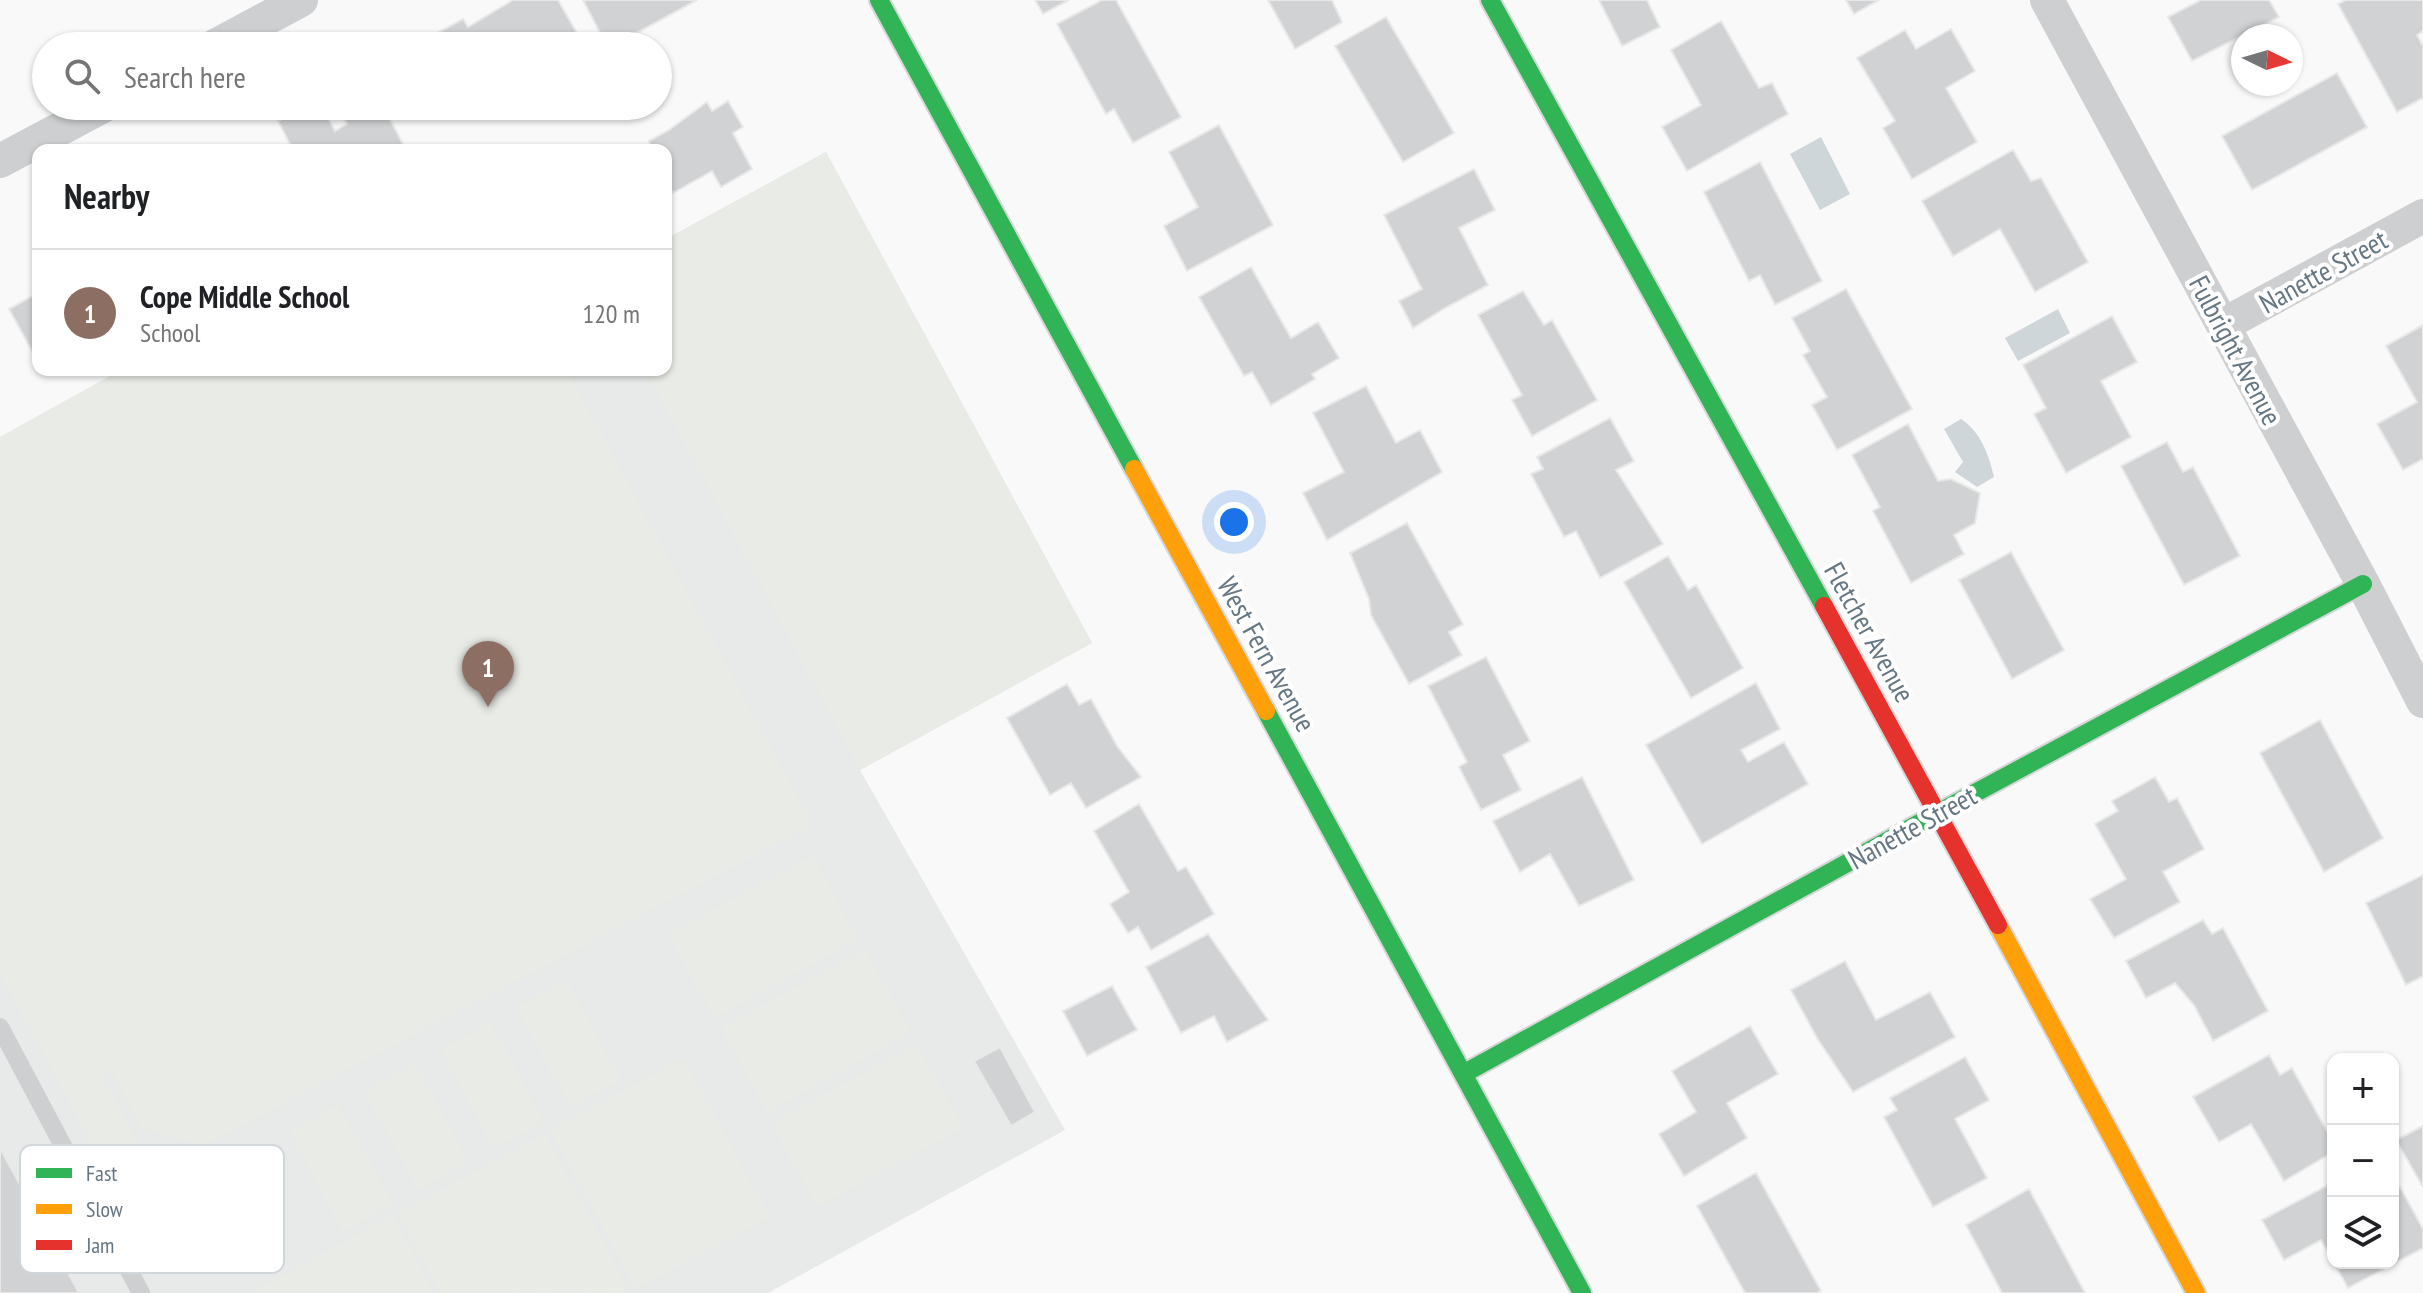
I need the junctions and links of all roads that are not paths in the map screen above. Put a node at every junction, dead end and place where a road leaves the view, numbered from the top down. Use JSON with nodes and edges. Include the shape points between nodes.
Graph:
{"nodes":[{"id":1,"x":301,"y":0,"type":"edge"},
{"id":2,"x":879,"y":0,"type":"edge"},
{"id":3,"x":1490,"y":0,"type":"edge"},
{"id":4,"x":2047,"y":0,"type":"edge"},
{"id":5,"x":241,"y":32,"type":"edge"},
{"id":6,"x":77,"y":120,"type":"edge"},
{"id":7,"x":0,"y":161,"type":"edge"},
{"id":8,"x":2423,"y":216,"type":"edge"},
{"id":9,"x":2223,"y":325,"type":"junction"},
{"id":10,"x":2363,"y":584,"type":"junction"},
{"id":11,"x":2423,"y":701,"type":"edge"},
{"id":12,"x":1938,"y":813,"type":"junction"},
{"id":13,"x":0,"y":1027,"type":"edge"},
{"id":14,"x":1463,"y":1074,"type":"junction"},
{"id":15,"x":63,"y":1145,"type":"edge"},
{"id":16,"x":130,"y":1273,"type":"edge"},
{"id":17,"x":141,"y":1293,"type":"edge"},
{"id":18,"x":1582,"y":1293,"type":"edge"},
{"id":19,"x":2196,"y":1293,"type":"edge"}],
"edges":[{"from":1,"to":5,"type":"street"},
{"from":2,"to":14,"type":"street","name":"West Fern Avenue"},
{"from":3,"to":12,"type":"street","name":"Fletcher Avenue"},
{"from":4,"to":9,"type":"street","name":"Fulbright Avenue"},
{"from":6,"to":7,"type":"street"},
{"from":8,"to":9,"type":"street","name":"Nanette Street"},
{"from":9,"to":10,"type":"street","name":"Fulbright Avenue"},
{"from":10,"to":11,"type":"street","name":"Fulbright Avenue"},
{"from":10,"to":12,"type":"street","name":"Nanette Street"},
{"from":12,"to":14,"type":"street","name":"Nanette Street"},
{"from":12,"to":19,"type":"street","name":"Fletcher Avenue"},
{"from":13,"to":15,"type":"lane"},
{"from":14,"to":18,"type":"street","name":"West Fern Avenue"},
{"from":16,"to":17,"type":"lane"}]}
